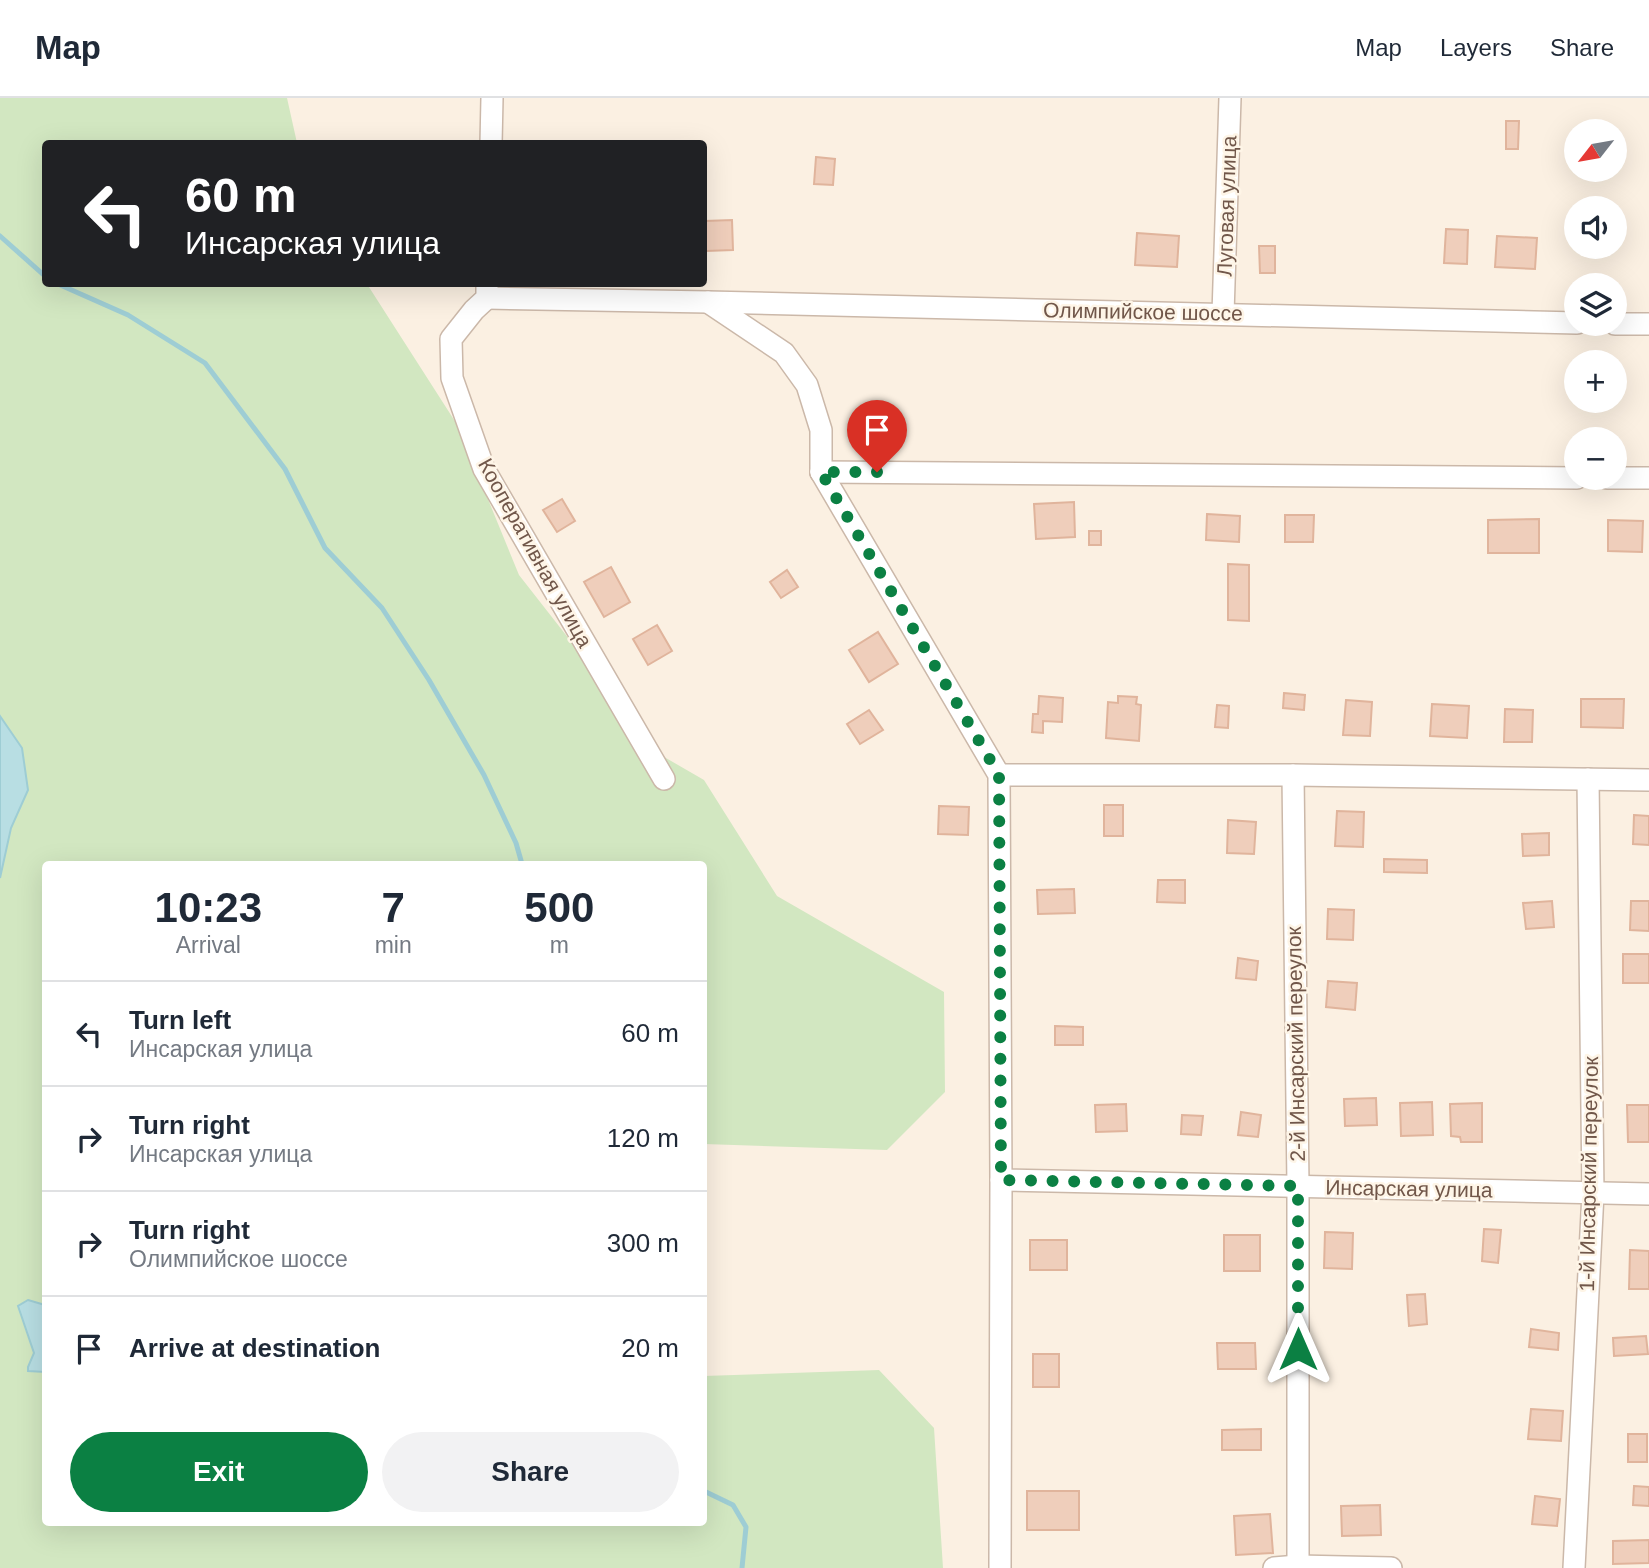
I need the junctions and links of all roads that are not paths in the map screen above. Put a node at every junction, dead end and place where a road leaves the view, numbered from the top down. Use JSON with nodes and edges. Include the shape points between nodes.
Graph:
{"nodes":[{"id":1,"x":492,"y":98,"type":"edge"},
{"id":2,"x":1230,"y":98,"type":"edge"},
{"id":3,"x":491,"y":140,"type":"edge"},
{"id":4,"x":487,"y":291,"type":"edge"},
{"id":5,"x":708,"y":302,"type":"junction"},
{"id":6,"x":1223,"y":314,"type":"junction"},
{"id":7,"x":1564,"y":323,"type":"edge"},
{"id":8,"x":1627,"y":324,"type":"edge"},
{"id":9,"x":1649,"y":324,"type":"edge"},
{"id":10,"x":821,"y":472,"type":"junction"},
{"id":11,"x":1564,"y":478,"type":"edge"},
{"id":12,"x":1627,"y":478,"type":"edge"},
{"id":13,"x":1649,"y":478,"type":"edge"},
{"id":14,"x":999,"y":775,"type":"junction"},
{"id":15,"x":1293,"y":775,"type":"junction"},
{"id":16,"x":664,"y":779,"type":"dead end"},
{"id":17,"x":1588,"y":779,"type":"junction"},
{"id":18,"x":1649,"y":780,"type":"edge"},
{"id":19,"x":1001,"y":1180,"type":"junction"},
{"id":20,"x":1298,"y":1186,"type":"junction"},
{"id":21,"x":1592,"y":1193,"type":"junction"},
{"id":22,"x":1649,"y":1194,"type":"edge"},
{"id":23,"x":1298,"y":1566,"type":"junction"},
{"id":24,"x":1000,"y":1568,"type":"edge"},
{"id":25,"x":1274,"y":1568,"type":"edge"},
{"id":26,"x":1391,"y":1568,"type":"edge"},
{"id":27,"x":1574,"y":1568,"type":"edge"}],
"edges":[{"from":1,"to":3,"type":"street"},
{"from":2,"to":6,"type":"street","name":"Луговая улица"},
{"from":4,"to":5,"type":"street","name":"Олимпийское шоссе"},
{"from":4,"to":16,"type":"street","name":"Кооперативная улица","via":[[451,339],[452,378],[484,469]]},
{"from":5,"to":6,"type":"street","name":"Олимпийское шоссе"},
{"from":5,"to":10,"type":"street","via":[[784,354],[807,384],[821,430]]},
{"from":6,"to":7,"type":"street","name":"Олимпийское шоссе"},
{"from":8,"to":9,"type":"street"},
{"from":10,"to":11,"type":"street"},
{"from":10,"to":14,"type":"street"},
{"from":12,"to":13,"type":"street"},
{"from":14,"to":15,"type":"street"},
{"from":14,"to":19,"type":"street"},
{"from":15,"to":17,"type":"street"},
{"from":15,"to":20,"type":"street","name":"2-й Инсарский переулок"},
{"from":17,"to":18,"type":"street"},
{"from":17,"to":21,"type":"street","name":"1-й Инсарский переулок"},
{"from":19,"to":20,"type":"street","name":"Инсарская улица"},
{"from":19,"to":24,"type":"street"},
{"from":20,"to":21,"type":"street","name":"Инсарская улица"},
{"from":20,"to":23,"type":"street","name":"2-й Инсарский переулок"},
{"from":21,"to":22,"type":"street","name":"Инсарская улица"},
{"from":21,"to":27,"type":"street","name":"1-й Инсарский переулок"},
{"from":23,"to":25,"type":"street"},
{"from":23,"to":26,"type":"street"}]}
